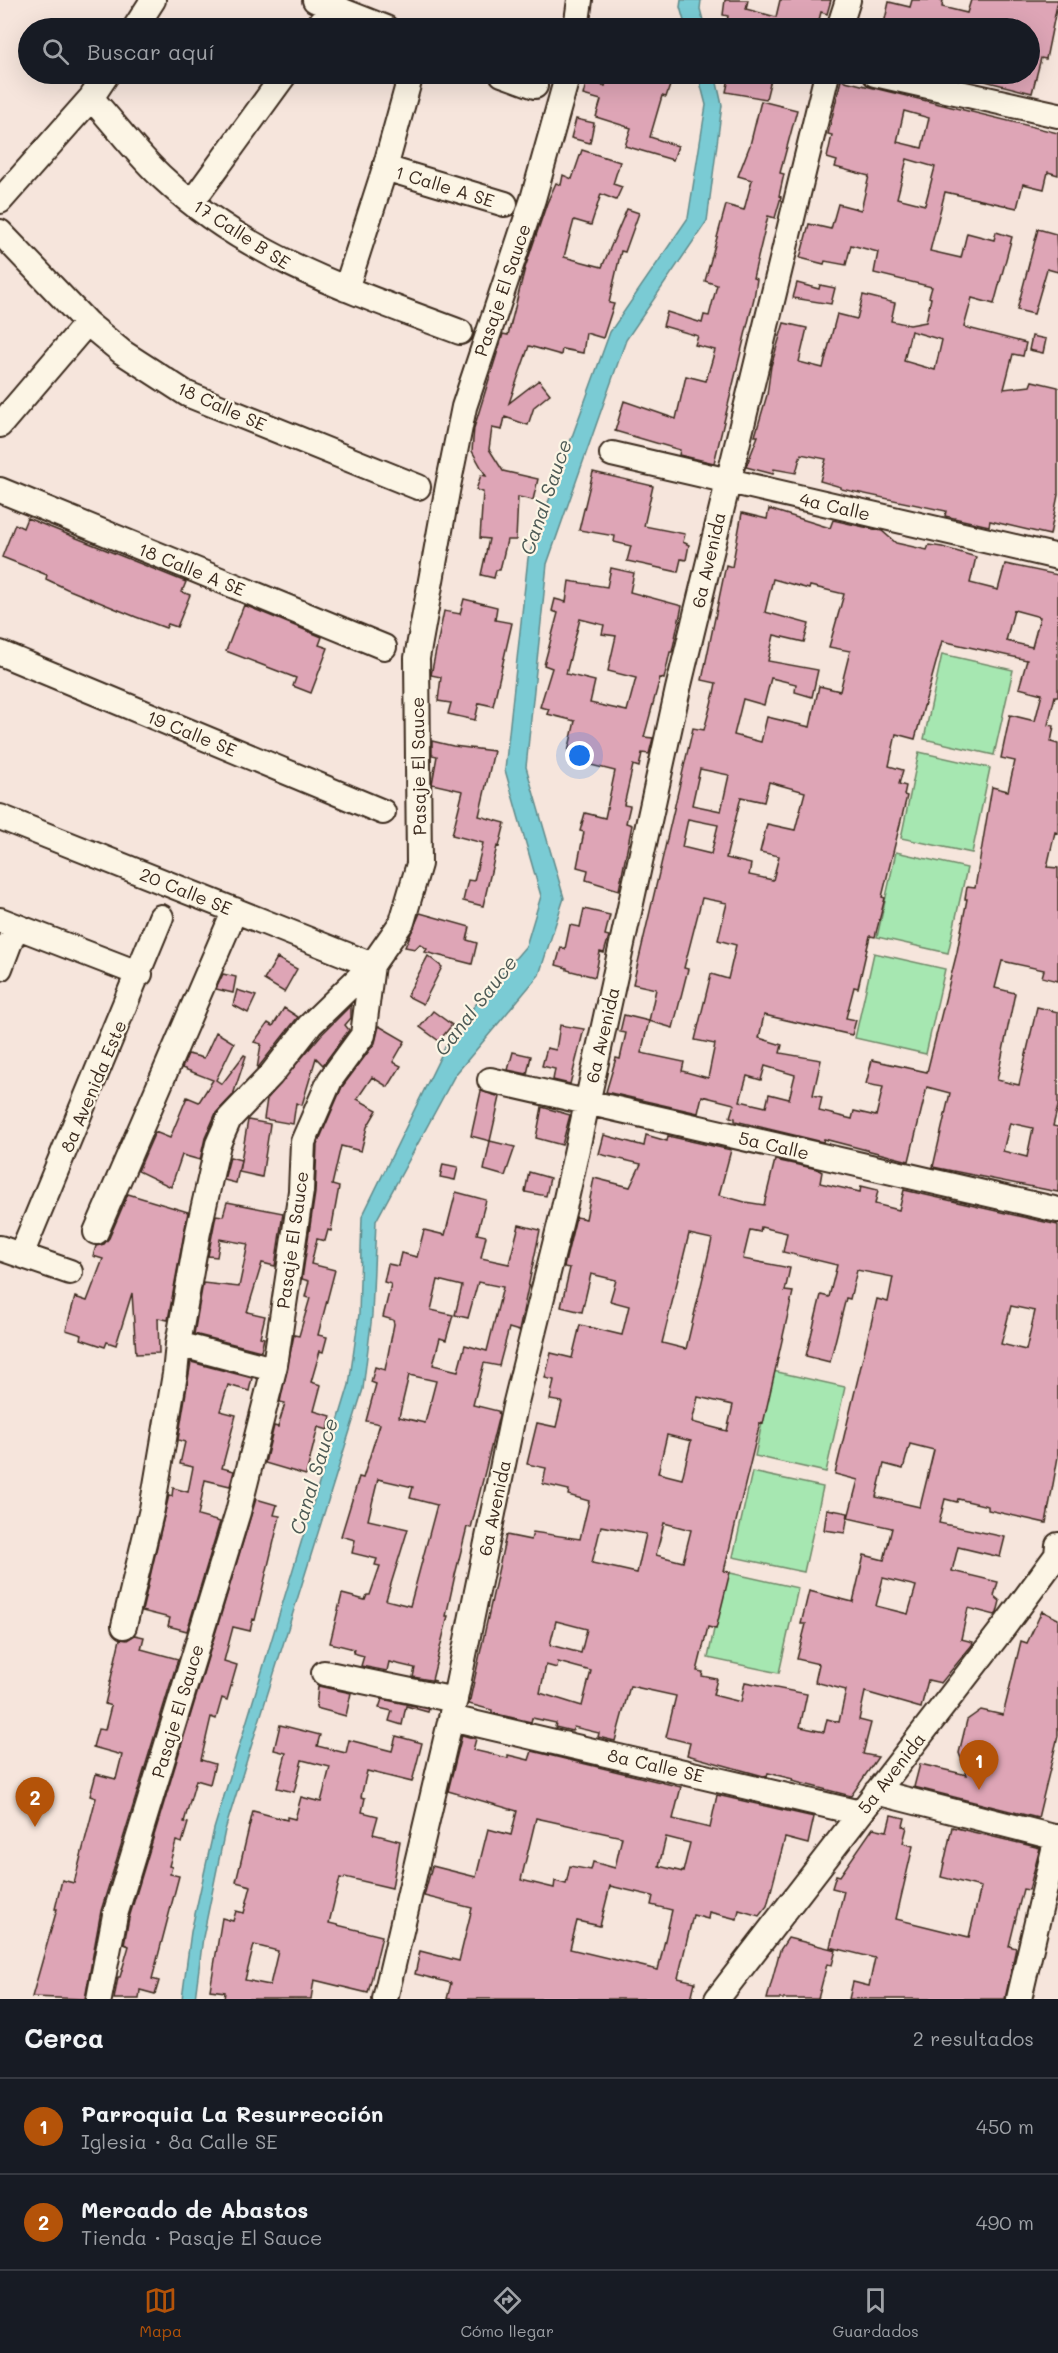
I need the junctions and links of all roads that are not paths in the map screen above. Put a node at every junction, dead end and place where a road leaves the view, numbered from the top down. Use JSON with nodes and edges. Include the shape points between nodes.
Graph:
{"nodes":[{"id":1,"x":153,"y":0,"type":"edge"},
{"id":2,"x":580,"y":0,"type":"edge"},
{"id":3,"x":848,"y":0,"type":"edge"},
{"id":4,"x":324,"y":4,"type":"edge"},
{"id":5,"x":141,"y":18,"type":"edge"},
{"id":6,"x":360,"y":18,"type":"edge"},
{"id":7,"x":577,"y":18,"type":"edge"},
{"id":8,"x":842,"y":18,"type":"edge"},
{"id":9,"x":100,"y":84,"type":"edge"},
{"id":10,"x":278,"y":84,"type":"edge"},
{"id":11,"x":408,"y":84,"type":"edge"},
{"id":12,"x":530,"y":84,"type":"edge"},
{"id":13,"x":565,"y":84,"type":"edge"},
{"id":14,"x":825,"y":84,"type":"edge"},
{"id":15,"x":920,"y":84,"type":"edge"},
{"id":16,"x":535,"y":86,"type":"dead end"},
{"id":17,"x":91,"y":98,"type":"junction"},
{"id":18,"x":1058,"y":115,"type":"edge"},
{"id":19,"x":385,"y":168,"type":"junction"},
{"id":20,"x":0,"y":201,"type":"edge"},
{"id":21,"x":192,"y":202,"type":"junction"},
{"id":22,"x":505,"y":204,"type":"dead end"},
{"id":23,"x":0,"y":232,"type":"edge"},
{"id":24,"x":346,"y":289,"type":"junction"},
{"id":25,"x":87,"y":323,"type":"junction"},
{"id":26,"x":460,"y":332,"type":"dead end"},
{"id":27,"x":0,"y":425,"type":"edge"},
{"id":28,"x":612,"y":454,"type":"dead end"},
{"id":29,"x":726,"y":481,"type":"junction"},
{"id":30,"x":418,"y":488,"type":"dead end"},
{"id":31,"x":0,"y":490,"type":"edge"},
{"id":32,"x":1058,"y":557,"type":"edge"},
{"id":33,"x":384,"y":647,"type":"dead end"},
{"id":34,"x":0,"y":653,"type":"edge"},
{"id":35,"x":383,"y":812,"type":"dead end"},
{"id":36,"x":0,"y":817,"type":"edge"},
{"id":37,"x":235,"y":910,"type":"junction"},
{"id":38,"x":161,"y":917,"type":"dead end"},
{"id":39,"x":8,"y":923,"type":"edge"},
{"id":40,"x":372,"y":965,"type":"junction"},
{"id":41,"x":0,"y":968,"type":"edge"},
{"id":42,"x":140,"y":974,"type":"junction"},
{"id":43,"x":490,"y":1080,"type":"dead end"},
{"id":44,"x":586,"y":1102,"type":"junction"},
{"id":45,"x":1058,"y":1209,"type":"edge"},
{"id":46,"x":96,"y":1232,"type":"dead end"},
{"id":47,"x":11,"y":1251,"type":"edge"},
{"id":48,"x":70,"y":1272,"type":"dead end"},
{"id":49,"x":178,"y":1344,"type":"junction"},
{"id":50,"x":273,"y":1369,"type":"junction"},
{"id":51,"x":1058,"y":1551,"type":"edge"},
{"id":52,"x":124,"y":1626,"type":"dead end"},
{"id":53,"x":324,"y":1672,"type":"dead end"},
{"id":54,"x":453,"y":1709,"type":"junction"},
{"id":55,"x":876,"y":1792,"type":"junction"},
{"id":56,"x":860,"y":1813,"type":"junction"},
{"id":57,"x":1058,"y":1837,"type":"edge"},
{"id":58,"x":99,"y":1999,"type":"edge"},
{"id":59,"x":385,"y":1999,"type":"edge"},
{"id":60,"x":717,"y":1999,"type":"edge"},
{"id":61,"x":1019,"y":1999,"type":"edge"}],
"edges":[{"from":1,"to":5,"type":"street"},
{"from":2,"to":7,"type":"street"},
{"from":3,"to":8,"type":"street"},
{"from":4,"to":6,"type":"street"},
{"from":9,"to":17,"type":"street"},
{"from":10,"to":21,"type":"street"},
{"from":11,"to":19,"type":"street"},
{"from":12,"to":16,"type":"street"},
{"from":13,"to":40,"type":"street","name":"Pasaje El Sauce","via":[[533,199],[464,406],[417,658],[419,864],[402,922]]},
{"from":14,"to":29,"type":"street","name":"6a Avenida"},
{"from":15,"to":18,"type":"street"},
{"from":17,"to":20,"type":"street"},
{"from":17,"to":21,"type":"street","name":"17 Calle B SE","via":[[164,180]]},
{"from":19,"to":22,"type":"street","name":"1 Calle A SE"},
{"from":19,"to":24,"type":"street"},
{"from":21,"to":24,"type":"street","name":"17 Calle B SE","via":[[254,246]]},
{"from":23,"to":25,"type":"street","name":"18 Calle SE"},
{"from":24,"to":26,"type":"street","name":"17 Calle B SE"},
{"from":25,"to":27,"type":"street"},
{"from":25,"to":30,"type":"street","name":"18 Calle SE","via":[[122,352],[188,394]]},
{"from":28,"to":29,"type":"street","name":"4a Calle"},
{"from":29,"to":32,"type":"street","name":"4a Calle"},
{"from":29,"to":44,"type":"street","name":"6a Avenida"},
{"from":31,"to":33,"type":"street","name":"18 Calle A SE"},
{"from":34,"to":35,"type":"street","name":"19 Calle SE"},
{"from":36,"to":37,"type":"street","name":"20 Calle SE"},
{"from":37,"to":40,"type":"street","name":"20 Calle SE"},
{"from":37,"to":46,"type":"street"},
{"from":38,"to":42,"type":"street","name":"8a Avenida Este"},
{"from":39,"to":41,"type":"street"},
{"from":39,"to":42,"type":"street"},
{"from":40,"to":49,"type":"street","via":[[310,1025],[230,1119],[215,1155]]},
{"from":40,"to":50,"type":"street","name":"Pasaje El Sauce","via":[[363,1035],[330,1080],[303,1142],[301,1191]]},
{"from":42,"to":47,"type":"street","name":"8a Avenida Este"},
{"from":43,"to":44,"type":"street","name":"5a Calle"},
{"from":44,"to":45,"type":"street","name":"5a Calle"},
{"from":44,"to":54,"type":"street","name":"6a Avenida","via":[[515,1406]]},
{"from":47,"to":48,"type":"street"},
{"from":49,"to":50,"type":"street"},
{"from":49,"to":52,"type":"street","via":[[152,1509]]},
{"from":50,"to":58,"type":"street","name":"Pasaje El Sauce","via":[[238,1512],[115,1914]]},
{"from":51,"to":55,"type":"street","name":"5a Avenida"},
{"from":53,"to":54,"type":"street","name":"8a Calle SE"},
{"from":54,"to":56,"type":"street","name":"8a Calle SE"},
{"from":54,"to":59,"type":"street","name":"6a Avenida"},
{"from":55,"to":56,"type":"street","name":"5a Avenida"},
{"from":55,"to":57,"type":"street"},
{"from":56,"to":60,"type":"street","name":"5a Avenida"},
{"from":57,"to":61,"type":"street"}]}
